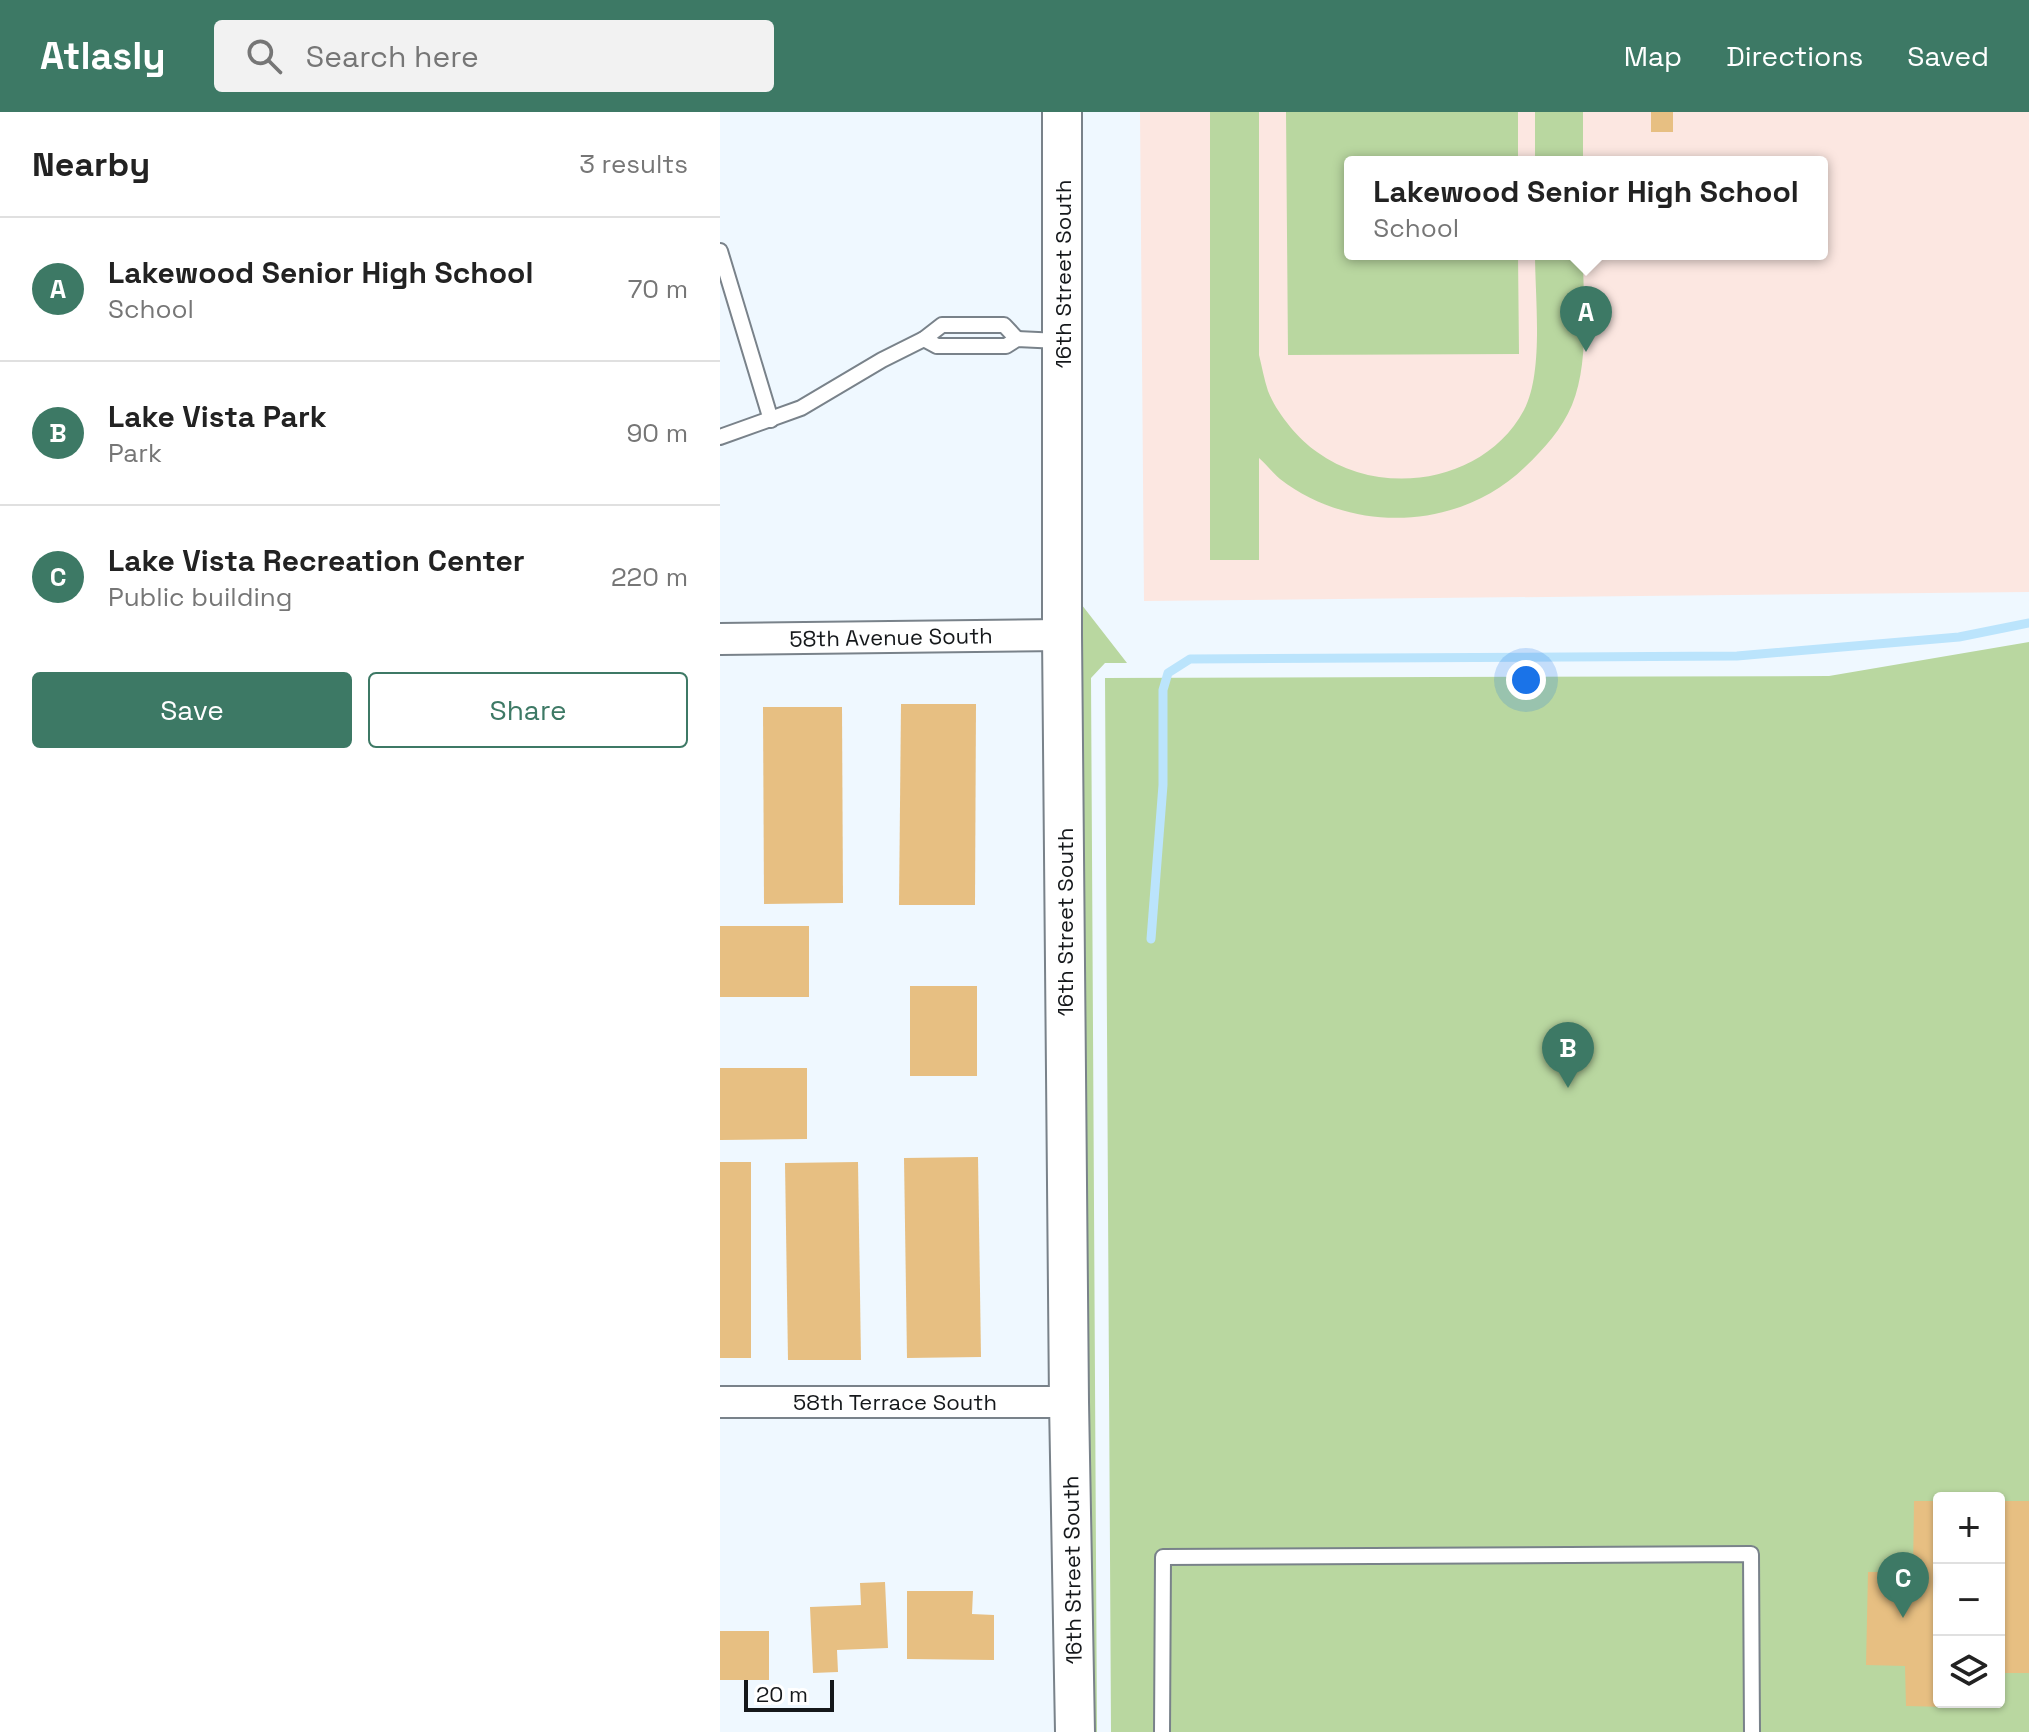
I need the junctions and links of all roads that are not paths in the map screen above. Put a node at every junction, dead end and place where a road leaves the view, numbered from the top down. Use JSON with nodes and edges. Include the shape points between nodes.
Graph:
{"nodes":[{"id":1,"x":1062,"y":112,"type":"edge"},
{"id":2,"x":720,"y":251,"type":"edge"},
{"id":3,"x":924,"y":339,"type":"junction"},
{"id":4,"x":1017,"y":339,"type":"junction"},
{"id":5,"x":1064,"y":341,"type":"junction"},
{"id":6,"x":771,"y":420,"type":"junction"},
{"id":7,"x":720,"y":437,"type":"edge"},
{"id":8,"x":1062,"y":635,"type":"junction"},
{"id":9,"x":720,"y":639,"type":"edge"},
{"id":10,"x":720,"y":1402,"type":"edge"},
{"id":11,"x":1069,"y":1402,"type":"junction"},
{"id":12,"x":1075,"y":1732,"type":"edge"},
{"id":13,"x":1162,"y":1732,"type":"edge"},
{"id":14,"x":1752,"y":1732,"type":"edge"}],
"edges":[{"from":1,"to":5,"type":"street","name":"16th Street South"},
{"from":2,"to":6,"type":"lane"},
{"from":3,"to":4,"type":"lane","via":[[937,346],[1006,346]]},
{"from":3,"to":4,"type":"lane","via":[[942,325],[1004,325]]},
{"from":3,"to":6,"type":"lane"},
{"from":4,"to":5,"type":"lane"},
{"from":5,"to":8,"type":"street","name":"16th Street South"},
{"from":6,"to":7,"type":"lane"},
{"from":8,"to":9,"type":"street","name":"58th Avenue South"},
{"from":8,"to":11,"type":"street","name":"16th Street South"},
{"from":10,"to":11,"type":"street","name":"58th Terrace South"},
{"from":11,"to":12,"type":"street","name":"16th Street South"},
{"from":13,"to":14,"type":"lane","via":[[1163,1557],[1751,1554]]}]}
